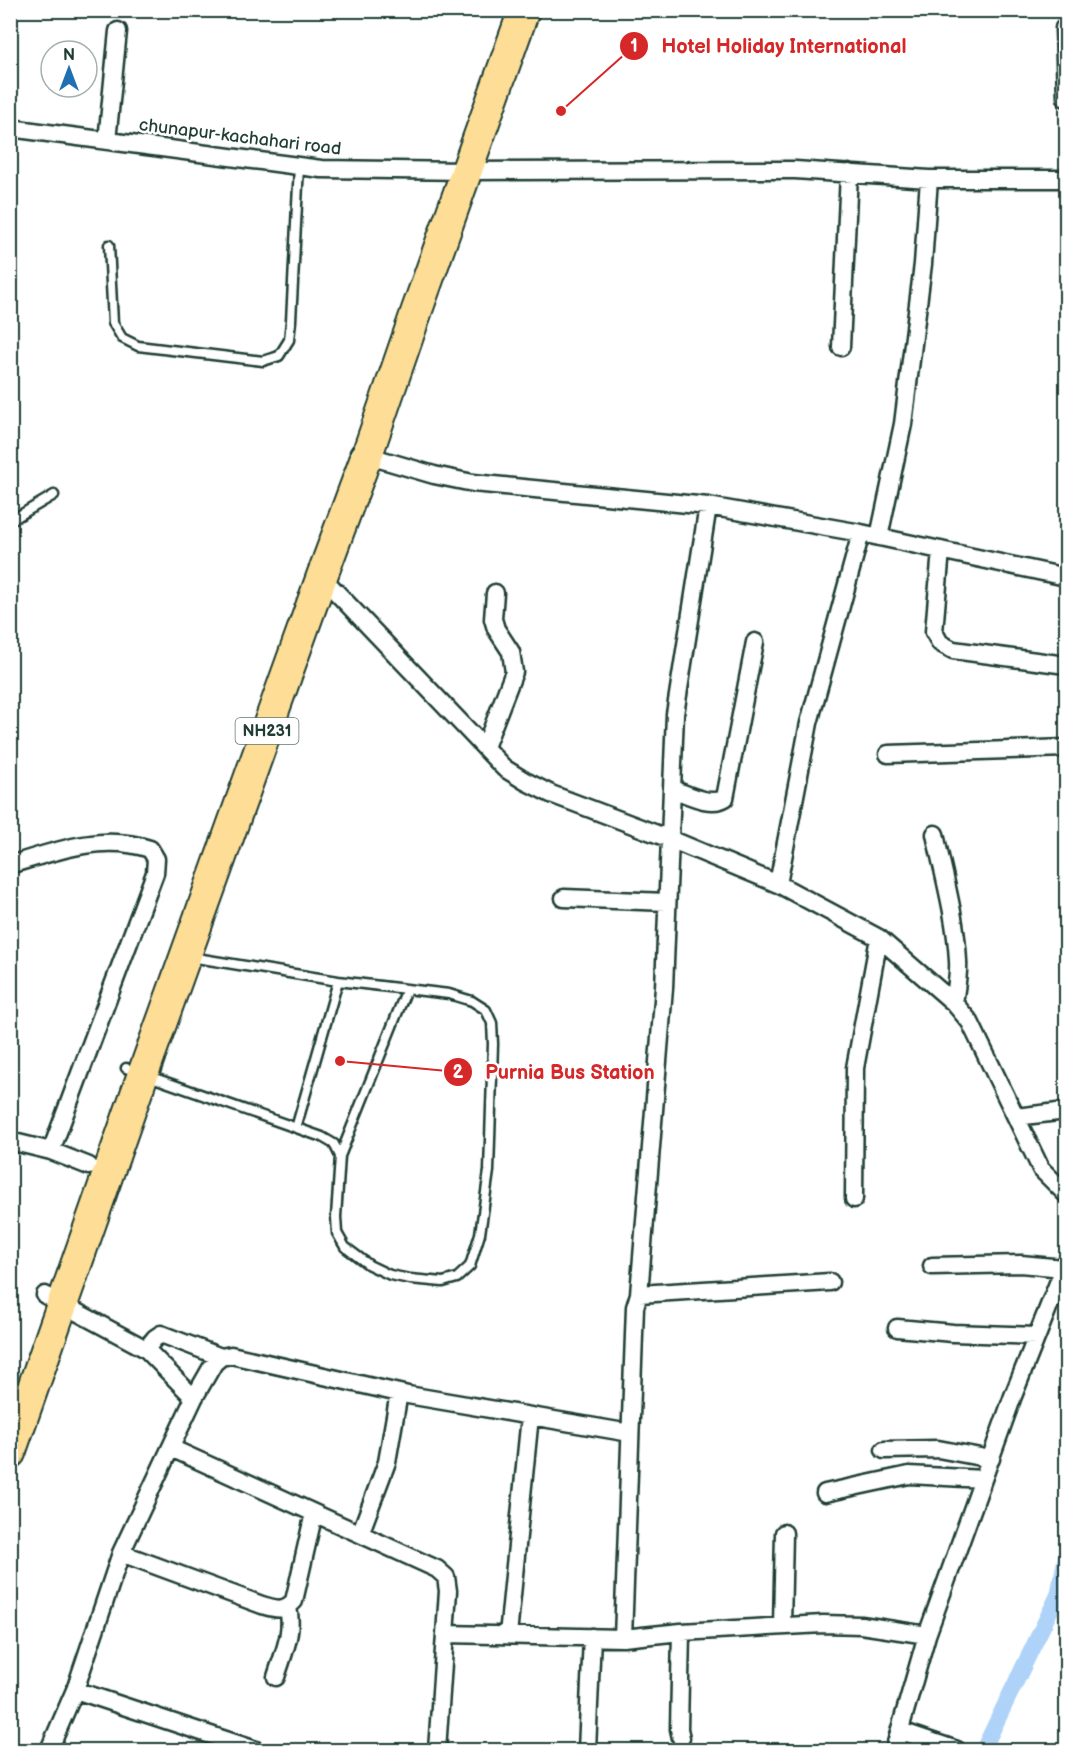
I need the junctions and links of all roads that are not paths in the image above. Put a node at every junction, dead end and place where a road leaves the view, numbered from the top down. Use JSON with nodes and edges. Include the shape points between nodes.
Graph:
{"nodes":[{"id":1,"x":508,"y":10,"type":"edge"},
{"id":2,"x":524,"y":10,"type":"edge"},
{"id":3,"x":1066,"y":28,"type":"edge"},
{"id":4,"x":118,"y":31,"type":"dead end"},
{"id":5,"x":1066,"y":98,"type":"edge"},
{"id":6,"x":10,"y":128,"type":"edge"},
{"id":7,"x":107,"y":141,"type":"junction"},
{"id":8,"x":298,"y":166,"type":"junction"},
{"id":9,"x":457,"y":171,"type":"junction"},
{"id":10,"x":849,"y":173,"type":"junction"},
{"id":11,"x":929,"y":179,"type":"junction"},
{"id":12,"x":1066,"y":179,"type":"edge"},
{"id":13,"x":109,"y":245,"type":"dead end"},
{"id":14,"x":841,"y":347,"type":"dead end"},
{"id":15,"x":360,"y":454,"type":"junction"},
{"id":16,"x":54,"y":495,"type":"dead end"},
{"id":17,"x":708,"y":506,"type":"junction"},
{"id":18,"x":10,"y":520,"type":"edge"},
{"id":19,"x":861,"y":533,"type":"junction"},
{"id":20,"x":879,"y":537,"type":"junction"},
{"id":21,"x":941,"y":550,"type":"junction"},
{"id":22,"x":317,"y":572,"type":"junction"},
{"id":23,"x":1066,"y":577,"type":"edge"},
{"id":24,"x":495,"y":593,"type":"dead end"},
{"id":25,"x":755,"y":642,"type":"dead end"},
{"id":26,"x":1066,"y":665,"type":"edge"},
{"id":27,"x":485,"y":747,"type":"junction"},
{"id":28,"x":1066,"y":748,"type":"edge"},
{"id":29,"x":888,"y":754,"type":"dead end"},
{"id":30,"x":672,"y":789,"type":"junction"},
{"id":31,"x":935,"y":834,"type":"dead end"},
{"id":32,"x":670,"y":839,"type":"junction"},
{"id":33,"x":10,"y":865,"type":"edge"},
{"id":34,"x":778,"y":884,"type":"junction"},
{"id":35,"x":564,"y":898,"type":"dead end"},
{"id":36,"x":667,"y":902,"type":"junction"},
{"id":37,"x":879,"y":938,"type":"junction"},
{"id":38,"x":186,"y":957,"type":"junction"},
{"id":39,"x":338,"y":981,"type":"junction"},
{"id":40,"x":407,"y":989,"type":"junction"},
{"id":41,"x":954,"y":1003,"type":"junction"},
{"id":42,"x":135,"y":1071,"type":"junction"},
{"id":43,"x":1066,"y":1111,"type":"edge"},
{"id":44,"x":1016,"y":1117,"type":"junction"},
{"id":45,"x":296,"y":1128,"type":"junction"},
{"id":46,"x":10,"y":1141,"type":"edge"},
{"id":47,"x":51,"y":1151,"type":"junction"},
{"id":48,"x":339,"y":1156,"type":"junction"},
{"id":49,"x":90,"y":1166,"type":"junction"},
{"id":50,"x":1066,"y":1194,"type":"edge"},
{"id":51,"x":854,"y":1199,"type":"dead end"},
{"id":52,"x":932,"y":1266,"type":"dead end"},
{"id":53,"x":1065,"y":1266,"type":"edge"},
{"id":54,"x":830,"y":1282,"type":"dead end"},
{"id":55,"x":639,"y":1294,"type":"junction"},
{"id":56,"x":53,"y":1300,"type":"junction"},
{"id":57,"x":897,"y":1328,"type":"dead end"},
{"id":58,"x":1036,"y":1336,"type":"junction"},
{"id":59,"x":146,"y":1349,"type":"junction"},
{"id":60,"x":221,"y":1357,"type":"junction"},
{"id":61,"x":399,"y":1393,"type":"junction"},
{"id":62,"x":10,"y":1394,"type":"edge"},
{"id":63,"x":194,"y":1398,"type":"junction"},
{"id":64,"x":530,"y":1416,"type":"junction"},
{"id":65,"x":630,"y":1433,"type":"junction"},
{"id":66,"x":171,"y":1448,"type":"junction"},
{"id":67,"x":884,"y":1450,"type":"dead end"},
{"id":68,"x":10,"y":1453,"type":"edge"},
{"id":69,"x":991,"y":1459,"type":"junction"},
{"id":70,"x":983,"y":1479,"type":"junction"},
{"id":71,"x":825,"y":1493,"type":"dead end"},
{"id":72,"x":314,"y":1513,"type":"junction"},
{"id":73,"x":784,"y":1533,"type":"dead end"},
{"id":74,"x":360,"y":1534,"type":"junction"},
{"id":75,"x":121,"y":1553,"type":"junction"},
{"id":76,"x":288,"y":1608,"type":"junction"},
{"id":77,"x":782,"y":1626,"type":"junction"},
{"id":78,"x":681,"y":1632,"type":"junction"},
{"id":79,"x":445,"y":1634,"type":"junction"},
{"id":80,"x":508,"y":1635,"type":"junction"},
{"id":81,"x":927,"y":1635,"type":"junction"},
{"id":82,"x":592,"y":1637,"type":"junction"},
{"id":83,"x":622,"y":1638,"type":"junction"},
{"id":84,"x":276,"y":1677,"type":"dead end"},
{"id":85,"x":75,"y":1690,"type":"junction"},
{"id":86,"x":901,"y":1731,"type":"junction"},
{"id":87,"x":681,"y":1738,"type":"dead end"},
{"id":88,"x":49,"y":1750,"type":"edge"},
{"id":89,"x":256,"y":1750,"type":"edge"},
{"id":90,"x":437,"y":1750,"type":"edge"},
{"id":91,"x":587,"y":1750,"type":"edge"},
{"id":92,"x":894,"y":1750,"type":"edge"},
{"id":93,"x":957,"y":1750,"type":"edge"}],
"edges":[{"from":1,"to":9,"type":"highway","number":"NH231"},
{"from":2,"to":9,"type":"highway","number":"NH231"},
{"from":3,"to":5,"type":"street"},
{"from":4,"to":7,"type":"street"},
{"from":6,"to":7,"type":"street","name":"chunapur-kachahari road"},
{"from":7,"to":8,"type":"street","name":"chunapur-kachahari road"},
{"from":8,"to":9,"type":"street","name":"chunapur-kachahari road"},
{"from":8,"to":13,"type":"lane","via":[[291,321],[289,340],[279,356],[264,360],[207,354],[138,346],[122,338],[113,323]]},
{"from":9,"to":10,"type":"street","name":"chunapur-kachahari road"},
{"from":9,"to":15,"type":"highway","number":"NH231"},
{"from":10,"to":11,"type":"street","name":"chunapur-kachahari road"},
{"from":10,"to":14,"type":"street"},
{"from":11,"to":12,"type":"street","name":"chunapur-kachahari road"},
{"from":11,"to":20,"type":"street","via":[[923,264],[903,424]]},
{"from":15,"to":17,"type":"street","via":[[473,483]]},
{"from":15,"to":22,"type":"highway","number":"NH231"},
{"from":16,"to":18,"type":"lane"},
{"from":17,"to":19,"type":"street"},
{"from":17,"to":30,"type":"street","via":[[675,714]]},
{"from":19,"to":20,"type":"street"},
{"from":19,"to":34,"type":"street","via":[[809,723]]},
{"from":20,"to":21,"type":"street"},
{"from":21,"to":23,"type":"street"},
{"from":21,"to":26,"type":"street","via":[[934,632],[940,643],[953,650]]},
{"from":22,"to":27,"type":"street"},
{"from":22,"to":38,"type":"highway","number":"NH231"},
{"from":22,"to":42,"type":"highway","number":"NH231","via":[[177,937]]},
{"from":24,"to":27,"type":"street","via":[[493,620],[511,652],[514,672]]},
{"from":25,"to":30,"type":"street","via":[[725,798],[710,801]]},
{"from":27,"to":32,"type":"street","via":[[504,768],[551,794]]},
{"from":28,"to":29,"type":"street"},
{"from":30,"to":32,"type":"street"},
{"from":31,"to":41,"type":"street","via":[[956,934]]},
{"from":32,"to":34,"type":"street"},
{"from":32,"to":36,"type":"street"},
{"from":33,"to":47,"type":"street","via":[[64,848],[120,842],[150,849],[156,859],[155,873]]},
{"from":34,"to":37,"type":"street"},
{"from":35,"to":36,"type":"street"},
{"from":36,"to":55,"type":"street","via":[[664,988]]},
{"from":37,"to":41,"type":"street"},
{"from":37,"to":51,"type":"street","via":[[855,1068]]},
{"from":38,"to":39,"type":"lane"},
{"from":38,"to":42,"type":"highway","number":"NH231"},
{"from":39,"to":40,"type":"lane"},
{"from":39,"to":45,"type":"lane"},
{"from":40,"to":48,"type":"lane"},
{"from":40,"to":48,"type":"lane","via":[[472,1001],[486,1010],[492,1023],[489,1171],[480,1234],[470,1266],[457,1278],[443,1282],[410,1279],[369,1265],[345,1247],[337,1233]]},
{"from":41,"to":44,"type":"street","via":[[970,1022]]},
{"from":42,"to":45,"type":"lane"},
{"from":42,"to":49,"type":"highway","number":"NH231"},
{"from":42,"to":56,"type":"highway","number":"NH231"},
{"from":43,"to":44,"type":"street"},
{"from":44,"to":50,"type":"street","via":[[1041,1169]]},
{"from":45,"to":48,"type":"lane","via":[[334,1144]]},
{"from":46,"to":47,"type":"street"},
{"from":47,"to":49,"type":"street"},
{"from":49,"to":56,"type":"highway","number":"NH231"},
{"from":52,"to":53,"type":"street"},
{"from":53,"to":58,"type":"street"},
{"from":54,"to":55,"type":"street"},
{"from":55,"to":65,"type":"street","via":[[635,1307]]},
{"from":56,"to":59,"type":"street"},
{"from":56,"to":62,"type":"highway","number":"NH231"},
{"from":56,"to":68,"type":"highway","number":"NH231"},
{"from":57,"to":58,"type":"street"},
{"from":58,"to":69,"type":"street"},
{"from":59,"to":60,"type":"street","via":[[161,1334]]},
{"from":59,"to":63,"type":"street"},
{"from":60,"to":61,"type":"street","via":[[231,1354],[257,1359]]},
{"from":60,"to":63,"type":"street"},
{"from":61,"to":64,"type":"street"},
{"from":61,"to":74,"type":"street","via":[[387,1462]]},
{"from":63,"to":66,"type":"street"},
{"from":64,"to":65,"type":"street"},
{"from":64,"to":80,"type":"street"},
{"from":65,"to":83,"type":"street"},
{"from":66,"to":72,"type":"street"},
{"from":66,"to":75,"type":"street"},
{"from":67,"to":69,"type":"street","via":[[938,1449]]},
{"from":69,"to":70,"type":"street"},
{"from":70,"to":71,"type":"street","via":[[909,1475]]},
{"from":70,"to":81,"type":"street"},
{"from":72,"to":74,"type":"street"},
{"from":72,"to":76,"type":"street","via":[[294,1601]]},
{"from":73,"to":77,"type":"street"},
{"from":74,"to":79,"type":"street","via":[[437,1569],[446,1577]]},
{"from":75,"to":76,"type":"street","via":[[262,1605],[278,1610]]},
{"from":75,"to":85,"type":"street"},
{"from":76,"to":84,"type":"street","via":[[290,1633]]},
{"from":77,"to":78,"type":"street"},
{"from":77,"to":81,"type":"street","via":[[861,1625]]},
{"from":78,"to":83,"type":"street"},
{"from":78,"to":87,"type":"street"},
{"from":79,"to":80,"type":"street"},
{"from":79,"to":90,"type":"street"},
{"from":80,"to":82,"type":"street"},
{"from":81,"to":86,"type":"street"},
{"from":82,"to":83,"type":"street"},
{"from":82,"to":91,"type":"street"},
{"from":85,"to":88,"type":"street"},
{"from":85,"to":89,"type":"street"},
{"from":86,"to":92,"type":"street"},
{"from":86,"to":93,"type":"street"}]}
